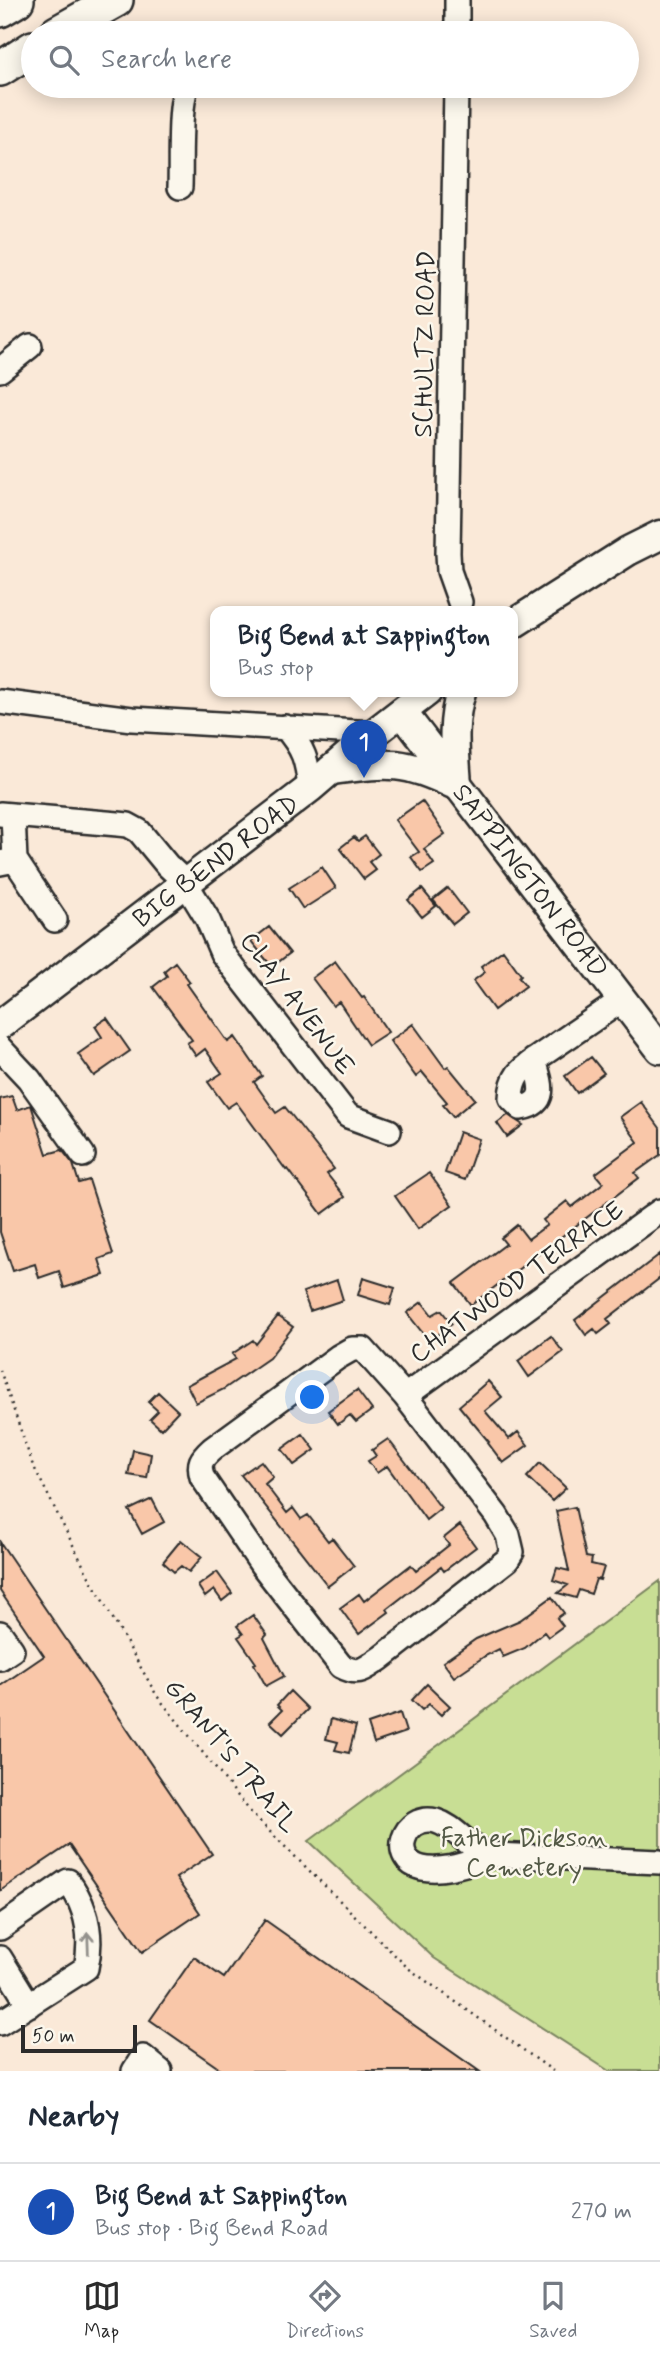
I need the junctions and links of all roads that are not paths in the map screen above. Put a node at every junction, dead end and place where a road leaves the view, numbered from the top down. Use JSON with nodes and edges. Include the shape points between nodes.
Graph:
{"nodes":[{"id":1,"x":17,"y":0,"type":"edge"},
{"id":2,"x":116,"y":0,"type":"edge"},
{"id":3,"x":457,"y":0,"type":"edge"},
{"id":4,"x":0,"y":10,"type":"edge"},
{"id":5,"x":78,"y":21,"type":"edge"},
{"id":6,"x":457,"y":21,"type":"edge"},
{"id":7,"x":21,"y":56,"type":"edge"},
{"id":8,"x":0,"y":69,"type":"edge"},
{"id":9,"x":184,"y":98,"type":"edge"},
{"id":10,"x":456,"y":98,"type":"edge"},
{"id":11,"x":180,"y":187,"type":"dead end"},
{"id":12,"x":30,"y":346,"type":"dead end"},
{"id":13,"x":0,"y":370,"type":"edge"},
{"id":14,"x":660,"y":535,"type":"edge"},
{"id":15,"x":460,"y":602,"type":"dead end"},
{"id":16,"x":518,"y":621,"type":"edge"},
{"id":17,"x":421,"y":697,"type":"edge"},
{"id":18,"x":460,"y":697,"type":"edge"},
{"id":19,"x":0,"y":702,"type":"edge"},
{"id":20,"x":402,"y":712,"type":"junction"},
{"id":21,"x":285,"y":727,"type":"junction"},
{"id":22,"x":374,"y":733,"type":"junction"},
{"id":23,"x":321,"y":779,"type":"junction"},
{"id":24,"x":457,"y":785,"type":"junction"},
{"id":25,"x":7,"y":814,"type":"edge"},
{"id":26,"x":7,"y":861,"type":"edge"},
{"id":27,"x":185,"y":883,"type":"junction"},
{"id":28,"x":55,"y":920,"type":"dead end"},
{"id":29,"x":622,"y":1000,"type":"junction"},
{"id":30,"x":0,"y":1025,"type":"edge"},
{"id":31,"x":0,"y":1048,"type":"edge"},
{"id":32,"x":660,"y":1049,"type":"edge"},
{"id":33,"x":534,"y":1060,"type":"dead end"},
{"id":34,"x":389,"y":1131,"type":"dead end"},
{"id":35,"x":83,"y":1155,"type":"dead end"},
{"id":36,"x":660,"y":1211,"type":"edge"},
{"id":37,"x":405,"y":1396,"type":"junction"},
{"id":38,"x":0,"y":1633,"type":"edge"},
{"id":39,"x":0,"y":1658,"type":"edge"},
{"id":40,"x":496,"y":1856,"type":"dead end"},
{"id":41,"x":660,"y":1862,"type":"edge"},
{"id":42,"x":0,"y":1928,"type":"edge"},
{"id":43,"x":0,"y":1958,"type":"edge"},
{"id":44,"x":29,"y":2004,"type":"junction"},
{"id":45,"x":0,"y":2023,"type":"edge"},
{"id":46,"x":134,"y":2071,"type":"edge"},
{"id":47,"x":160,"y":2071,"type":"edge"}],
"edges":[{"from":1,"to":4,"type":"highway"},
{"from":2,"to":5,"type":"highway"},
{"from":3,"to":6,"type":"street"},
{"from":7,"to":8,"type":"highway"},
{"from":9,"to":11,"type":"street"},
{"from":10,"to":15,"type":"street","name":"SCHULTZ ROAD","via":[[448,553]]},
{"from":12,"to":13,"type":"street"},
{"from":14,"to":16,"type":"main road"},
{"from":17,"to":20,"type":"main road","name":"BIG BEND ROAD"},
{"from":18,"to":24,"type":"main road","via":[[453,731]]},
{"from":19,"to":21,"type":"street","via":[[132,719]]},
{"from":20,"to":22,"type":"main road","name":"BIG BEND ROAD"},
{"from":20,"to":24,"type":"main road","name":"SAPPINGTON ROAD"},
{"from":21,"to":22,"type":"street"},
{"from":21,"to":23,"type":"street"},
{"from":22,"to":23,"type":"main road","name":"BIG BEND ROAD"},
{"from":23,"to":24,"type":"main road","via":[[374,764],[401,764]]},
{"from":23,"to":27,"type":"main road","name":"BIG BEND ROAD"},
{"from":24,"to":29,"type":"main road","name":"SAPPINGTON ROAD"},
{"from":25,"to":26,"type":"street"},
{"from":25,"to":27,"type":"street","name":"CLAY AVENUE","via":[[128,825],[139,831]]},
{"from":26,"to":28,"type":"street"},
{"from":27,"to":30,"type":"main road","name":"BIG BEND ROAD"},
{"from":27,"to":34,"type":"street","name":"CLAY AVENUE","via":[[222,953],[348,1116]]},
{"from":29,"to":32,"type":"main road","name":"SAPPINGTON ROAD"},
{"from":29,"to":33,"type":"street"},
{"from":31,"to":35,"type":"street","via":[[29,1079]]},
{"from":36,"to":37,"type":"street","name":"CHATWOOD TERRACE"},
{"from":37,"to":37,"type":"street","name":"CHATWOOD TERRACE","via":[[363,1349],[352,1349],[212,1449],[199,1465],[208,1487],[262,1565],[341,1666],[354,1672],[381,1658],[512,1552],[496,1515]]},
{"from":38,"to":39,"type":"street","via":[[12,1650]]},
{"from":40,"to":41,"type":"street"},
{"from":44,"to":42,"type":"street","one_way":true,"via":[[86,1968],[90,1951],[84,1907],[68,1881]]},
{"from":43,"to":44,"type":"street"},
{"from":44,"to":45,"type":"street"},
{"from":46,"to":47,"type":"street","via":[[143,2057]]}]}
